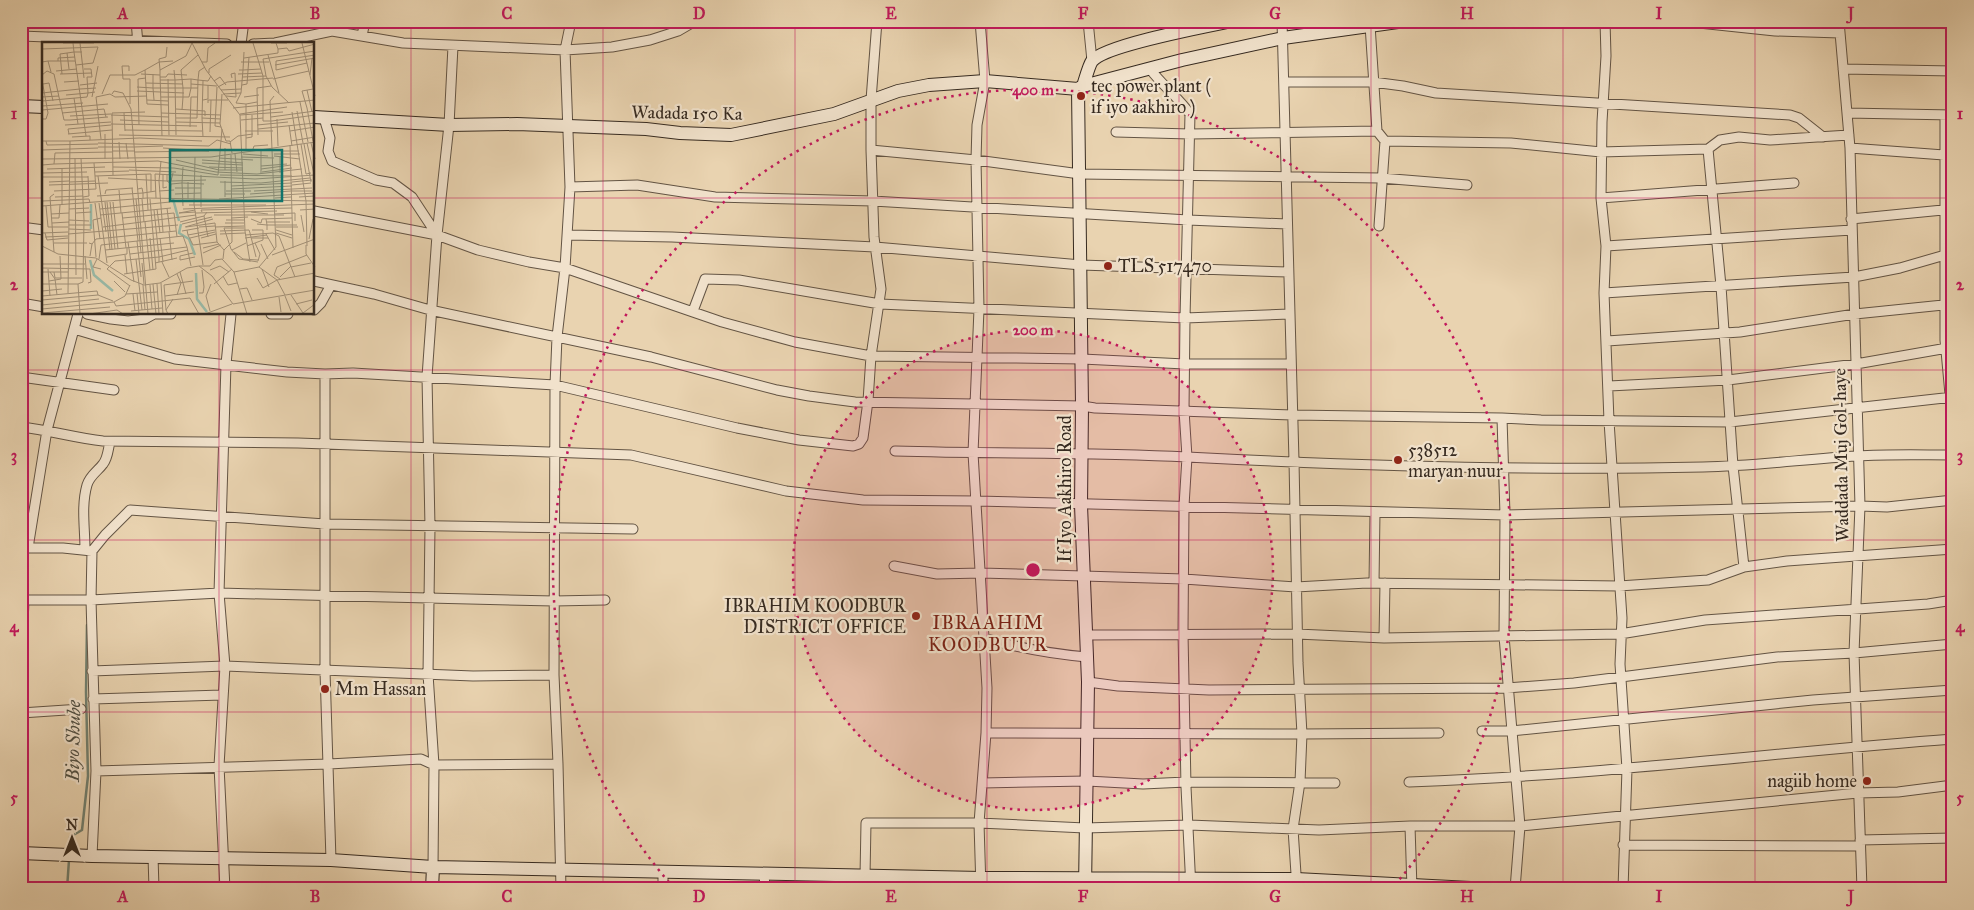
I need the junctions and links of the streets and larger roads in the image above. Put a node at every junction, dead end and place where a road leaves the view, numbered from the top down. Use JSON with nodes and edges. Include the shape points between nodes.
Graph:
{"nodes":[{"id":1,"x":136,"y":21,"type":"edge"},
{"id":2,"x":244,"y":21,"type":"edge"},
{"id":3,"x":365,"y":21,"type":"edge"},
{"id":4,"x":571,"y":21,"type":"edge"},
{"id":5,"x":690,"y":21,"type":"edge"},
{"id":6,"x":877,"y":21,"type":"edge"},
{"id":7,"x":980,"y":21,"type":"edge"},
{"id":8,"x":1088,"y":21,"type":"edge"},
{"id":9,"x":1232,"y":21,"type":"edge"},
{"id":10,"x":1282,"y":21,"type":"edge"},
{"id":11,"x":1405,"y":21,"type":"edge"},
{"id":12,"x":1605,"y":21,"type":"edge"},
{"id":13,"x":1680,"y":21,"type":"edge"},
{"id":14,"x":1840,"y":21,"type":"edge"},
{"id":15,"x":1344,"y":25,"type":"edge"},
{"id":16,"x":1370,"y":25,"type":"junction"},
{"id":17,"x":1840,"y":33,"type":"junction"},
{"id":18,"x":21,"y":36,"type":"edge"},
{"id":19,"x":362,"y":36,"type":"junction"},
{"id":20,"x":1282,"y":38,"type":"junction"},
{"id":21,"x":121,"y":42,"type":"edge"},
{"id":22,"x":138,"y":42,"type":"edge"},
{"id":23,"x":241,"y":42,"type":"edge"},
{"id":24,"x":280,"y":42,"type":"edge"},
{"id":25,"x":453,"y":46,"type":"junction"},
{"id":26,"x":564,"y":50,"type":"junction"},
{"id":27,"x":1092,"y":61,"type":"junction"},
{"id":28,"x":1150,"y":69,"type":"junction"},
{"id":29,"x":1843,"y":69,"type":"junction"},
{"id":30,"x":1953,"y":70,"type":"edge"},
{"id":31,"x":985,"y":81,"type":"junction"},
{"id":32,"x":1285,"y":82,"type":"junction"},
{"id":33,"x":1372,"y":82,"type":"junction"},
{"id":34,"x":1081,"y":88,"type":"junction"},
{"id":35,"x":871,"y":100,"type":"junction"},
{"id":36,"x":1604,"y":103,"type":"junction"},
{"id":37,"x":21,"y":106,"type":"edge"},
{"id":38,"x":42,"y":107,"type":"edge"},
{"id":39,"x":1847,"y":113,"type":"junction"},
{"id":40,"x":1949,"y":115,"type":"edge"},
{"id":41,"x":319,"y":117,"type":"edge"},
{"id":42,"x":448,"y":124,"type":"junction"},
{"id":43,"x":566,"y":126,"type":"junction"},
{"id":44,"x":1377,"y":131,"type":"junction"},
{"id":45,"x":1116,"y":132,"type":"dead end"},
{"id":46,"x":1285,"y":133,"type":"junction"},
{"id":47,"x":1190,"y":134,"type":"junction"},
{"id":48,"x":1849,"y":135,"type":"junction"},
{"id":49,"x":1823,"y":137,"type":"junction"},
{"id":50,"x":1385,"y":141,"type":"junction"},
{"id":51,"x":1850,"y":148,"type":"junction"},
{"id":52,"x":871,"y":150,"type":"junction"},
{"id":53,"x":1708,"y":150,"type":"junction"},
{"id":54,"x":1600,"y":152,"type":"junction"},
{"id":55,"x":1949,"y":157,"type":"edge"},
{"id":56,"x":976,"y":160,"type":"junction"},
{"id":57,"x":1080,"y":174,"type":"junction"},
{"id":58,"x":1189,"y":176,"type":"junction"},
{"id":59,"x":1286,"y":178,"type":"junction"},
{"id":60,"x":1382,"y":178,"type":"junction"},
{"id":61,"x":1794,"y":183,"type":"dead end"},
{"id":62,"x":1467,"y":185,"type":"dead end"},
{"id":63,"x":570,"y":187,"type":"junction"},
{"id":64,"x":1713,"y":191,"type":"junction"},
{"id":65,"x":1600,"y":198,"type":"junction"},
{"id":66,"x":873,"y":201,"type":"junction"},
{"id":67,"x":976,"y":206,"type":"junction"},
{"id":68,"x":1949,"y":209,"type":"edge"},
{"id":69,"x":315,"y":211,"type":"edge"},
{"id":70,"x":1080,"y":213,"type":"junction"},
{"id":71,"x":1851,"y":219,"type":"junction"},
{"id":72,"x":1188,"y":220,"type":"junction"},
{"id":73,"x":1287,"y":224,"type":"junction"},
{"id":74,"x":1379,"y":226,"type":"dead end"},
{"id":75,"x":21,"y":227,"type":"edge"},
{"id":76,"x":42,"y":230,"type":"edge"},
{"id":77,"x":1852,"y":230,"type":"junction"},
{"id":78,"x":436,"y":234,"type":"junction"},
{"id":79,"x":568,"y":236,"type":"junction"},
{"id":80,"x":1716,"y":239,"type":"junction"},
{"id":81,"x":1606,"y":246,"type":"junction"},
{"id":82,"x":875,"y":247,"type":"junction"},
{"id":83,"x":1949,"y":255,"type":"edge"},
{"id":84,"x":977,"y":256,"type":"junction"},
{"id":85,"x":1081,"y":265,"type":"junction"},
{"id":86,"x":565,"y":268,"type":"junction"},
{"id":87,"x":1186,"y":268,"type":"junction"},
{"id":88,"x":1288,"y":272,"type":"junction"},
{"id":89,"x":1854,"y":277,"type":"junction"},
{"id":90,"x":315,"y":281,"type":"edge"},
{"id":91,"x":331,"y":285,"type":"junction"},
{"id":92,"x":1721,"y":286,"type":"junction"},
{"id":93,"x":1604,"y":293,"type":"junction"},
{"id":94,"x":21,"y":303,"type":"edge"},
{"id":95,"x":880,"y":304,"type":"junction"},
{"id":96,"x":1949,"y":305,"type":"edge"},
{"id":97,"x":42,"y":308,"type":"edge"},
{"id":98,"x":315,"y":309,"type":"edge"},
{"id":99,"x":979,"y":309,"type":"junction"},
{"id":100,"x":430,"y":310,"type":"junction"},
{"id":101,"x":693,"y":311,"type":"junction"},
{"id":102,"x":1081,"y":314,"type":"junction"},
{"id":103,"x":1289,"y":314,"type":"junction"},
{"id":104,"x":1855,"y":314,"type":"junction"},
{"id":105,"x":78,"y":315,"type":"edge"},
{"id":106,"x":92,"y":315,"type":"edge"},
{"id":107,"x":152,"y":315,"type":"edge"},
{"id":108,"x":231,"y":315,"type":"edge"},
{"id":109,"x":1185,"y":318,"type":"junction"},
{"id":110,"x":74,"y":329,"type":"junction"},
{"id":111,"x":1724,"y":332,"type":"junction"},
{"id":112,"x":557,"y":337,"type":"junction"},
{"id":113,"x":1607,"y":341,"type":"junction"},
{"id":114,"x":1949,"y":348,"type":"edge"},
{"id":115,"x":871,"y":356,"type":"junction"},
{"id":116,"x":978,"y":358,"type":"junction"},
{"id":117,"x":1082,"y":359,"type":"junction"},
{"id":118,"x":226,"y":364,"type":"junction"},
{"id":119,"x":1185,"y":364,"type":"junction"},
{"id":120,"x":1290,"y":364,"type":"junction"},
{"id":121,"x":1856,"y":364,"type":"junction"},
{"id":122,"x":325,"y":374,"type":"junction"},
{"id":123,"x":21,"y":376,"type":"edge"},
{"id":124,"x":426,"y":377,"type":"junction"},
{"id":125,"x":1728,"y":380,"type":"junction"},
{"id":126,"x":60,"y":384,"type":"junction"},
{"id":127,"x":554,"y":385,"type":"junction"},
{"id":128,"x":1609,"y":386,"type":"junction"},
{"id":129,"x":114,"y":390,"type":"dead end"},
{"id":130,"x":1952,"y":397,"type":"edge"},
{"id":131,"x":868,"y":401,"type":"junction"},
{"id":132,"x":976,"y":405,"type":"junction"},
{"id":133,"x":1082,"y":406,"type":"junction"},
{"id":134,"x":1858,"y":409,"type":"junction"},
{"id":135,"x":1184,"y":410,"type":"junction"},
{"id":136,"x":1292,"y":414,"type":"junction"},
{"id":137,"x":1502,"y":418,"type":"junction"},
{"id":138,"x":1609,"y":421,"type":"junction"},
{"id":139,"x":1730,"y":422,"type":"junction"},
{"id":140,"x":21,"y":427,"type":"edge"},
{"id":141,"x":1953,"y":427,"type":"edge"},
{"id":142,"x":47,"y":430,"type":"junction"},
{"id":143,"x":110,"y":442,"type":"junction"},
{"id":144,"x":222,"y":443,"type":"junction"},
{"id":145,"x":324,"y":443,"type":"junction"},
{"id":146,"x":428,"y":446,"type":"junction"},
{"id":147,"x":895,"y":451,"type":"dead end"},
{"id":148,"x":973,"y":453,"type":"junction"},
{"id":149,"x":555,"y":454,"type":"junction"},
{"id":150,"x":1081,"y":454,"type":"junction"},
{"id":151,"x":1953,"y":454,"type":"edge"},
{"id":152,"x":1859,"y":456,"type":"junction"},
{"id":153,"x":1187,"y":457,"type":"junction"},
{"id":154,"x":1294,"y":461,"type":"junction"},
{"id":155,"x":1732,"y":466,"type":"junction"},
{"id":156,"x":1502,"y":468,"type":"junction"},
{"id":157,"x":1613,"y":468,"type":"junction"},
{"id":158,"x":1953,"y":500,"type":"edge"},
{"id":159,"x":977,"y":501,"type":"junction"},
{"id":160,"x":1081,"y":505,"type":"junction"},
{"id":161,"x":1184,"y":506,"type":"junction"},
{"id":162,"x":1860,"y":506,"type":"junction"},
{"id":163,"x":1738,"y":510,"type":"junction"},
{"id":164,"x":1295,"y":511,"type":"junction"},
{"id":165,"x":1375,"y":512,"type":"junction"},
{"id":166,"x":1616,"y":513,"type":"junction"},
{"id":167,"x":221,"y":515,"type":"junction"},
{"id":168,"x":1505,"y":515,"type":"junction"},
{"id":169,"x":324,"y":524,"type":"junction"},
{"id":170,"x":430,"y":527,"type":"junction"},
{"id":171,"x":555,"y":528,"type":"junction"},
{"id":172,"x":633,"y":529,"type":"dead end"},
{"id":173,"x":25,"y":548,"type":"edge"},
{"id":174,"x":1953,"y":549,"type":"edge"},
{"id":175,"x":89,"y":551,"type":"junction"},
{"id":176,"x":1859,"y":555,"type":"junction"},
{"id":177,"x":894,"y":566,"type":"dead end"},
{"id":178,"x":1744,"y":567,"type":"junction"},
{"id":179,"x":981,"y":573,"type":"junction"},
{"id":180,"x":1083,"y":576,"type":"junction"},
{"id":181,"x":1184,"y":580,"type":"junction"},
{"id":182,"x":1374,"y":583,"type":"junction"},
{"id":183,"x":1385,"y":583,"type":"junction"},
{"id":184,"x":1504,"y":585,"type":"junction"},
{"id":185,"x":1619,"y":586,"type":"junction"},
{"id":186,"x":1296,"y":587,"type":"junction"},
{"id":187,"x":219,"y":593,"type":"junction"},
{"id":188,"x":325,"y":596,"type":"junction"},
{"id":189,"x":430,"y":598,"type":"junction"},
{"id":190,"x":23,"y":600,"type":"edge"},
{"id":191,"x":91,"y":600,"type":"junction"},
{"id":192,"x":605,"y":600,"type":"dead end"},
{"id":193,"x":1953,"y":600,"type":"edge"},
{"id":194,"x":554,"y":601,"type":"junction"},
{"id":195,"x":1856,"y":608,"type":"junction"},
{"id":196,"x":1183,"y":633,"type":"junction"},
{"id":197,"x":1086,"y":634,"type":"junction"},
{"id":198,"x":1297,"y":634,"type":"junction"},
{"id":199,"x":1620,"y":634,"type":"junction"},
{"id":200,"x":1504,"y":636,"type":"junction"},
{"id":201,"x":984,"y":638,"type":"junction"},
{"id":202,"x":1384,"y":638,"type":"junction"},
{"id":203,"x":1953,"y":644,"type":"edge"},
{"id":204,"x":1854,"y":653,"type":"junction"},
{"id":205,"x":1087,"y":657,"type":"junction"},
{"id":206,"x":225,"y":666,"type":"junction"},
{"id":207,"x":21,"y":670,"type":"edge"},
{"id":208,"x":92,"y":671,"type":"junction"},
{"id":209,"x":326,"y":671,"type":"junction"},
{"id":210,"x":428,"y":674,"type":"junction"},
{"id":211,"x":554,"y":675,"type":"junction"},
{"id":212,"x":1621,"y":676,"type":"junction"},
{"id":213,"x":1088,"y":682,"type":"junction"},
{"id":214,"x":1507,"y":688,"type":"junction"},
{"id":215,"x":1183,"y":689,"type":"junction"},
{"id":216,"x":1298,"y":689,"type":"junction"},
{"id":217,"x":1953,"y":690,"type":"edge"},
{"id":218,"x":222,"y":695,"type":"junction"},
{"id":219,"x":1855,"y":697,"type":"junction"},
{"id":220,"x":93,"y":699,"type":"junction"},
{"id":221,"x":81,"y":709,"type":"dead end"},
{"id":222,"x":21,"y":713,"type":"edge"},
{"id":223,"x":1623,"y":720,"type":"junction"},
{"id":224,"x":1482,"y":731,"type":"dead end"},
{"id":225,"x":1512,"y":731,"type":"junction"},
{"id":226,"x":1184,"y":732,"type":"junction"},
{"id":227,"x":986,"y":733,"type":"junction"},
{"id":228,"x":1088,"y":733,"type":"junction"},
{"id":229,"x":1439,"y":733,"type":"dead end"},
{"id":230,"x":1302,"y":734,"type":"junction"},
{"id":231,"x":1953,"y":739,"type":"edge"},
{"id":232,"x":1857,"y":747,"type":"junction"},
{"id":233,"x":329,"y":764,"type":"junction"},
{"id":234,"x":558,"y":764,"type":"junction"},
{"id":235,"x":434,"y":765,"type":"junction"},
{"id":236,"x":219,"y":766,"type":"junction"},
{"id":237,"x":1627,"y":769,"type":"junction"},
{"id":238,"x":96,"y":771,"type":"junction"},
{"id":239,"x":1516,"y":777,"type":"junction"},
{"id":240,"x":1086,"y":781,"type":"junction"},
{"id":241,"x":982,"y":782,"type":"junction"},
{"id":242,"x":1186,"y":782,"type":"junction"},
{"id":243,"x":1300,"y":782,"type":"junction"},
{"id":244,"x":1409,"y":782,"type":"dead end"},
{"id":245,"x":1335,"y":783,"type":"dead end"},
{"id":246,"x":1953,"y":785,"type":"edge"},
{"id":247,"x":1858,"y":793,"type":"junction"},
{"id":248,"x":1624,"y":815,"type":"junction"},
{"id":249,"x":979,"y":823,"type":"junction"},
{"id":250,"x":1188,"y":825,"type":"junction"},
{"id":251,"x":1410,"y":826,"type":"junction"},
{"id":252,"x":1520,"y":826,"type":"junction"},
{"id":253,"x":1085,"y":828,"type":"junction"},
{"id":254,"x":1294,"y":829,"type":"junction"},
{"id":255,"x":1953,"y":838,"type":"edge"},
{"id":256,"x":1860,"y":843,"type":"junction"},
{"id":257,"x":1624,"y":845,"type":"junction"},
{"id":258,"x":21,"y":853,"type":"edge"},
{"id":259,"x":92,"y":856,"type":"junction"},
{"id":260,"x":153,"y":856,"type":"junction"},
{"id":261,"x":224,"y":857,"type":"junction"},
{"id":262,"x":331,"y":860,"type":"junction"},
{"id":263,"x":433,"y":867,"type":"junction"},
{"id":264,"x":560,"y":870,"type":"junction"},
{"id":265,"x":663,"y":871,"type":"junction"},
{"id":266,"x":764,"y":874,"type":"junction"},
{"id":267,"x":870,"y":880,"type":"edge"},
{"id":268,"x":980,"y":883,"type":"edge"},
{"id":269,"x":1085,"y":883,"type":"edge"},
{"id":270,"x":1191,"y":884,"type":"edge"},
{"id":271,"x":1297,"y":884,"type":"edge"},
{"id":272,"x":1412,"y":887,"type":"edge"},
{"id":273,"x":154,"y":889,"type":"edge"},
{"id":274,"x":226,"y":889,"type":"edge"},
{"id":275,"x":432,"y":889,"type":"edge"},
{"id":276,"x":561,"y":889,"type":"edge"},
{"id":277,"x":663,"y":889,"type":"edge"},
{"id":278,"x":765,"y":889,"type":"edge"},
{"id":279,"x":1490,"y":889,"type":"edge"},
{"id":280,"x":1515,"y":889,"type":"edge"},
{"id":281,"x":1623,"y":889,"type":"edge"},
{"id":282,"x":1862,"y":889,"type":"edge"}],
"edges":[{"from":1,"to":22,"type":"street"},
{"from":2,"to":23,"type":"street"},
{"from":3,"to":19,"type":"street"},
{"from":4,"to":26,"type":"street"},
{"from":5,"to":26,"type":"street","via":[[678,31],[650,40],[612,47]]},
{"from":6,"to":35,"type":"street"},
{"from":7,"to":31,"type":"street"},
{"from":8,"to":27,"type":"street"},
{"from":9,"to":27,"type":"street","via":[[1150,39]]},
{"from":10,"to":20,"type":"street"},
{"from":11,"to":16,"type":"street","name":"Wadada 150 Ka"},
{"from":12,"to":36,"type":"street"},
{"from":13,"to":17,"type":"street","via":[[1775,31]]},
{"from":14,"to":17,"type":"street","name":"Waddada Muj Gol-haye"},
{"from":15,"to":16,"type":"street","name":"Wadada 150 Ka"},
{"from":15,"to":20,"type":"street","name":"Wadada 150 Ka"},
{"from":16,"to":33,"type":"street"},
{"from":17,"to":29,"type":"street","name":"Waddada Muj Gol-haye"},
{"from":18,"to":21,"type":"street"},
{"from":19,"to":24,"type":"street","via":[[332,31]]},
{"from":19,"to":25,"type":"street","via":[[403,44]]},
{"from":20,"to":28,"type":"street","name":"Wadada 150 Ka"},
{"from":20,"to":32,"type":"street"},
{"from":25,"to":26,"type":"street"},
{"from":25,"to":42,"type":"street"},
{"from":26,"to":43,"type":"street"},
{"from":27,"to":34,"type":"street"},
{"from":28,"to":34,"type":"street","name":"Wadada 150 Ka"},
{"from":28,"to":47,"type":"street","via":[[1190,114]]},
{"from":29,"to":30,"type":"street"},
{"from":29,"to":39,"type":"street","name":"Waddada Muj Gol-haye"},
{"from":31,"to":34,"type":"street","name":"Wadada 150 Ka"},
{"from":31,"to":35,"type":"street","name":"Wadada 150 Ka","via":[[929,85]]},
{"from":31,"to":56,"type":"street","via":[[977,126]]},
{"from":32,"to":33,"type":"street"},
{"from":32,"to":46,"type":"street"},
{"from":33,"to":36,"type":"street","via":[[1436,93]]},
{"from":33,"to":44,"type":"street"},
{"from":34,"to":57,"type":"street","name":"If Iyo Aakhiro Road"},
{"from":35,"to":43,"type":"street","name":"Wadada 150 Ka","via":[[834,114],[731,135]]},
{"from":35,"to":52,"type":"street"},
{"from":36,"to":49,"type":"street","via":[[1790,115]]},
{"from":36,"to":54,"type":"street"},
{"from":37,"to":38,"type":"street"},
{"from":39,"to":40,"type":"street"},
{"from":39,"to":48,"type":"street","name":"Waddada Muj Gol-haye"},
{"from":40,"to":55,"type":"street"},
{"from":41,"to":42,"type":"street","name":"Wadada 150 Ka"},
{"from":41,"to":78,"type":"street","via":[[330,138],[328,151],[332,161],[376,180],[393,183],[412,197]]},
{"from":42,"to":43,"type":"street","name":"Wadada 150 Ka"},
{"from":42,"to":78,"type":"street"},
{"from":43,"to":63,"type":"street"},
{"from":44,"to":46,"type":"street"},
{"from":44,"to":50,"type":"street"},
{"from":45,"to":47,"type":"street"},
{"from":46,"to":47,"type":"street"},
{"from":46,"to":59,"type":"street"},
{"from":47,"to":58,"type":"street"},
{"from":48,"to":49,"type":"street"},
{"from":48,"to":51,"type":"street","name":"Waddada Muj Gol-haye"},
{"from":49,"to":53,"type":"street","via":[[1770,140],[1739,137],[1720,140]]},
{"from":50,"to":54,"type":"street","via":[[1511,143]]},
{"from":50,"to":60,"type":"street"},
{"from":51,"to":55,"type":"street"},
{"from":51,"to":71,"type":"street","name":"Waddada Muj Gol-haye"},
{"from":52,"to":56,"type":"street"},
{"from":52,"to":66,"type":"street"},
{"from":53,"to":54,"type":"street"},
{"from":53,"to":64,"type":"street"},
{"from":54,"to":65,"type":"street"},
{"from":55,"to":68,"type":"street"},
{"from":56,"to":57,"type":"street"},
{"from":56,"to":67,"type":"street"},
{"from":57,"to":58,"type":"street"},
{"from":57,"to":70,"type":"street","name":"If Iyo Aakhiro Road"},
{"from":58,"to":59,"type":"street"},
{"from":58,"to":72,"type":"street"},
{"from":59,"to":60,"type":"street"},
{"from":59,"to":73,"type":"street"},
{"from":60,"to":62,"type":"street"},
{"from":60,"to":74,"type":"street"},
{"from":61,"to":64,"type":"street"},
{"from":63,"to":66,"type":"street","via":[[637,186],[715,197]]},
{"from":63,"to":79,"type":"street"},
{"from":64,"to":65,"type":"street"},
{"from":64,"to":80,"type":"street"},
{"from":65,"to":81,"type":"street"},
{"from":66,"to":67,"type":"street"},
{"from":66,"to":82,"type":"street"},
{"from":67,"to":70,"type":"street"},
{"from":67,"to":84,"type":"street"},
{"from":68,"to":71,"type":"street"},
{"from":68,"to":83,"type":"street"},
{"from":69,"to":78,"type":"street"},
{"from":70,"to":72,"type":"street"},
{"from":70,"to":85,"type":"street","name":"If Iyo Aakhiro Road"},
{"from":71,"to":77,"type":"street","name":"Waddada Muj Gol-haye"},
{"from":72,"to":73,"type":"street"},
{"from":72,"to":87,"type":"street"},
{"from":73,"to":88,"type":"street"},
{"from":75,"to":76,"type":"street"},
{"from":77,"to":80,"type":"street"},
{"from":77,"to":89,"type":"street","name":"Waddada Muj Gol-haye"},
{"from":78,"to":86,"type":"street","via":[[478,250]]},
{"from":78,"to":100,"type":"street"},
{"from":79,"to":82,"type":"street","via":[[672,237]]},
{"from":79,"to":86,"type":"street"},
{"from":80,"to":81,"type":"street"},
{"from":80,"to":92,"type":"street"},
{"from":81,"to":93,"type":"street"},
{"from":82,"to":84,"type":"street"},
{"from":82,"to":95,"type":"street"},
{"from":83,"to":89,"type":"street"},
{"from":83,"to":96,"type":"street"},
{"from":84,"to":85,"type":"street"},
{"from":84,"to":99,"type":"street"},
{"from":85,"to":87,"type":"street"},
{"from":85,"to":102,"type":"street","name":"If Iyo Aakhiro Road"},
{"from":86,"to":101,"type":"street"},
{"from":86,"to":112,"type":"street"},
{"from":87,"to":88,"type":"street"},
{"from":87,"to":109,"type":"street"},
{"from":88,"to":103,"type":"street"},
{"from":89,"to":92,"type":"street"},
{"from":89,"to":104,"type":"street","name":"Waddada Muj Gol-haye"},
{"from":90,"to":91,"type":"street"},
{"from":91,"to":98,"type":"street"},
{"from":91,"to":100,"type":"street"},
{"from":92,"to":93,"type":"street"},
{"from":92,"to":111,"type":"street"},
{"from":93,"to":113,"type":"street"},
{"from":94,"to":97,"type":"street"},
{"from":95,"to":99,"type":"street"},
{"from":95,"to":101,"type":"street","via":[[739,280],[705,279]]},
{"from":95,"to":115,"type":"street"},
{"from":96,"to":104,"type":"street"},
{"from":96,"to":114,"type":"street"},
{"from":99,"to":102,"type":"street"},
{"from":99,"to":116,"type":"street"},
{"from":100,"to":112,"type":"street"},
{"from":100,"to":124,"type":"street"},
{"from":101,"to":115,"type":"street","via":[[795,342]]},
{"from":102,"to":109,"type":"street"},
{"from":102,"to":117,"type":"street","name":"If Iyo Aakhiro Road"},
{"from":103,"to":109,"type":"street"},
{"from":103,"to":120,"type":"street"},
{"from":104,"to":111,"type":"street"},
{"from":104,"to":121,"type":"street","name":"Waddada Muj Gol-haye"},
{"from":105,"to":110,"type":"street"},
{"from":106,"to":107,"type":"street","via":[[128,320]]},
{"from":108,"to":118,"type":"street"},
{"from":109,"to":119,"type":"street"},
{"from":110,"to":118,"type":"street","via":[[176,359]]},
{"from":110,"to":126,"type":"street"},
{"from":111,"to":113,"type":"street"},
{"from":111,"to":125,"type":"street"},
{"from":112,"to":127,"type":"street"},
{"from":112,"to":131,"type":"street","via":[[651,357],[777,390],[855,402]]},
{"from":113,"to":128,"type":"street"},
{"from":114,"to":121,"type":"street"},
{"from":114,"to":130,"type":"street"},
{"from":115,"to":116,"type":"street"},
{"from":115,"to":131,"type":"street"},
{"from":116,"to":117,"type":"street"},
{"from":116,"to":132,"type":"street"},
{"from":117,"to":119,"type":"street"},
{"from":117,"to":133,"type":"street","name":"If Iyo Aakhiro Road"},
{"from":118,"to":122,"type":"street"},
{"from":118,"to":144,"type":"street"},
{"from":119,"to":120,"type":"street"},
{"from":119,"to":135,"type":"street"},
{"from":120,"to":136,"type":"street"},
{"from":121,"to":125,"type":"street"},
{"from":121,"to":134,"type":"street","name":"Waddada Muj Gol-haye"},
{"from":122,"to":124,"type":"street"},
{"from":122,"to":145,"type":"street"},
{"from":123,"to":126,"type":"street"},
{"from":124,"to":127,"type":"street"},
{"from":124,"to":146,"type":"street"},
{"from":125,"to":128,"type":"street"},
{"from":125,"to":139,"type":"street"},
{"from":126,"to":129,"type":"street"},
{"from":126,"to":142,"type":"street"},
{"from":127,"to":131,"type":"street","via":[[737,428],[853,446],[863,438]]},
{"from":127,"to":149,"type":"street"},
{"from":128,"to":138,"type":"street"},
{"from":130,"to":134,"type":"street"},
{"from":130,"to":141,"type":"street"},
{"from":131,"to":132,"type":"street"},
{"from":132,"to":133,"type":"street"},
{"from":132,"to":148,"type":"street"},
{"from":133,"to":135,"type":"street"},
{"from":133,"to":150,"type":"street","name":"If Iyo Aakhiro Road"},
{"from":134,"to":139,"type":"street"},
{"from":134,"to":152,"type":"street","name":"Waddada Muj Gol-haye"},
{"from":135,"to":136,"type":"street"},
{"from":135,"to":153,"type":"street"},
{"from":136,"to":137,"type":"street"},
{"from":136,"to":154,"type":"street"},
{"from":137,"to":138,"type":"street"},
{"from":137,"to":156,"type":"street"},
{"from":138,"to":139,"type":"street"},
{"from":138,"to":157,"type":"street"},
{"from":139,"to":155,"type":"street"},
{"from":140,"to":142,"type":"street"},
{"from":142,"to":143,"type":"street","via":[[75,438]]},
{"from":142,"to":173,"type":"street"},
{"from":143,"to":144,"type":"street"},
{"from":143,"to":175,"type":"street","via":[[106,459],[89,479],[82,506]]},
{"from":144,"to":145,"type":"street"},
{"from":144,"to":167,"type":"street"},
{"from":145,"to":146,"type":"street"},
{"from":145,"to":169,"type":"street"},
{"from":146,"to":149,"type":"street"},
{"from":146,"to":170,"type":"street"},
{"from":147,"to":148,"type":"street"},
{"from":148,"to":150,"type":"street"},
{"from":148,"to":159,"type":"street"},
{"from":149,"to":159,"type":"street","via":[[631,455],[786,491],[863,500]]},
{"from":149,"to":171,"type":"street"},
{"from":150,"to":153,"type":"street"},
{"from":150,"to":160,"type":"street","name":"If Iyo Aakhiro Road"},
{"from":151,"to":152,"type":"street"},
{"from":152,"to":155,"type":"street"},
{"from":152,"to":162,"type":"street","name":"Waddada Muj Gol-haye"},
{"from":153,"to":154,"type":"street"},
{"from":153,"to":161,"type":"street"},
{"from":154,"to":156,"type":"street"},
{"from":154,"to":164,"type":"street"},
{"from":155,"to":157,"type":"street"},
{"from":155,"to":163,"type":"street"},
{"from":156,"to":157,"type":"street"},
{"from":156,"to":168,"type":"street"},
{"from":157,"to":166,"type":"street"},
{"from":158,"to":162,"type":"street","via":[[1887,507]]},
{"from":159,"to":160,"type":"street"},
{"from":159,"to":179,"type":"street"},
{"from":160,"to":161,"type":"street"},
{"from":160,"to":180,"type":"street","name":"If Iyo Aakhiro Road"},
{"from":161,"to":164,"type":"street"},
{"from":161,"to":181,"type":"street"},
{"from":162,"to":163,"type":"street"},
{"from":162,"to":176,"type":"street","name":"Waddada Muj Gol-haye"},
{"from":163,"to":166,"type":"street"},
{"from":163,"to":178,"type":"street"},
{"from":164,"to":165,"type":"street"},
{"from":164,"to":186,"type":"street"},
{"from":165,"to":168,"type":"street"},
{"from":165,"to":182,"type":"street"},
{"from":166,"to":168,"type":"street"},
{"from":166,"to":185,"type":"street"},
{"from":167,"to":169,"type":"street"},
{"from":167,"to":175,"type":"street","via":[[130,510]]},
{"from":167,"to":187,"type":"street"},
{"from":168,"to":184,"type":"street"},
{"from":169,"to":170,"type":"street"},
{"from":169,"to":188,"type":"street"},
{"from":170,"to":171,"type":"street"},
{"from":170,"to":189,"type":"street"},
{"from":171,"to":172,"type":"street"},
{"from":171,"to":194,"type":"street"},
{"from":173,"to":175,"type":"street"},
{"from":174,"to":176,"type":"street"},
{"from":175,"to":191,"type":"street"},
{"from":176,"to":178,"type":"street"},
{"from":176,"to":195,"type":"street","name":"Waddada Muj Gol-haye"},
{"from":177,"to":179,"type":"street","via":[[936,574]]},
{"from":178,"to":185,"type":"street","via":[[1708,580]]},
{"from":179,"to":180,"type":"street"},
{"from":179,"to":201,"type":"street"},
{"from":180,"to":181,"type":"street"},
{"from":180,"to":197,"type":"street","name":"If Iyo Aakhiro Road"},
{"from":181,"to":186,"type":"street"},
{"from":181,"to":196,"type":"street"},
{"from":182,"to":183,"type":"street"},
{"from":182,"to":186,"type":"street"},
{"from":183,"to":184,"type":"street"},
{"from":183,"to":202,"type":"street"},
{"from":184,"to":185,"type":"street"},
{"from":184,"to":200,"type":"street"},
{"from":185,"to":199,"type":"street"},
{"from":186,"to":198,"type":"street"},
{"from":187,"to":188,"type":"street"},
{"from":187,"to":191,"type":"street"},
{"from":187,"to":206,"type":"street"},
{"from":188,"to":189,"type":"street"},
{"from":188,"to":209,"type":"street"},
{"from":189,"to":194,"type":"street"},
{"from":189,"to":210,"type":"street"},
{"from":190,"to":191,"type":"street"},
{"from":190,"to":207,"type":"street"},
{"from":191,"to":208,"type":"street"},
{"from":192,"to":194,"type":"street"},
{"from":193,"to":195,"type":"street"},
{"from":194,"to":211,"type":"street"},
{"from":195,"to":199,"type":"street","via":[[1705,620]]},
{"from":195,"to":204,"type":"street","name":"Waddada Muj Gol-haye"},
{"from":196,"to":197,"type":"street"},
{"from":196,"to":198,"type":"street"},
{"from":196,"to":215,"type":"street"},
{"from":197,"to":205,"type":"street","name":"If Iyo Aakhiro Road"},
{"from":198,"to":202,"type":"street"},
{"from":198,"to":216,"type":"street"},
{"from":199,"to":200,"type":"street"},
{"from":199,"to":212,"type":"street"},
{"from":200,"to":202,"type":"street"},
{"from":200,"to":214,"type":"street"},
{"from":201,"to":205,"type":"street","via":[[1006,645]]},
{"from":201,"to":227,"type":"street"},
{"from":203,"to":204,"type":"street"},
{"from":204,"to":212,"type":"street","via":[[1777,657]]},
{"from":204,"to":219,"type":"street","name":"Waddada Muj Gol-haye"},
{"from":205,"to":213,"type":"street","name":"If Iyo Aakhiro Road"},
{"from":206,"to":208,"type":"street"},
{"from":206,"to":209,"type":"street"},
{"from":206,"to":218,"type":"street"},
{"from":208,"to":220,"type":"street"},
{"from":209,"to":210,"type":"street"},
{"from":209,"to":233,"type":"street"},
{"from":210,"to":211,"type":"street"},
{"from":210,"to":235,"type":"street"},
{"from":211,"to":234,"type":"street"},
{"from":212,"to":214,"type":"street"},
{"from":212,"to":223,"type":"street"},
{"from":213,"to":215,"type":"street"},
{"from":213,"to":228,"type":"street","name":"If Iyo Aakhiro Road"},
{"from":214,"to":216,"type":"street"},
{"from":214,"to":225,"type":"street"},
{"from":215,"to":216,"type":"street"},
{"from":215,"to":226,"type":"street"},
{"from":216,"to":230,"type":"street"},
{"from":217,"to":219,"type":"street"},
{"from":218,"to":220,"type":"street"},
{"from":218,"to":236,"type":"street"},
{"from":219,"to":223,"type":"street"},
{"from":219,"to":232,"type":"street","name":"Waddada Muj Gol-haye"},
{"from":220,"to":238,"type":"street"},
{"from":221,"to":222,"type":"street"},
{"from":223,"to":225,"type":"street"},
{"from":223,"to":237,"type":"street"},
{"from":224,"to":225,"type":"street"},
{"from":225,"to":239,"type":"street"},
{"from":226,"to":228,"type":"street"},
{"from":226,"to":230,"type":"street"},
{"from":226,"to":242,"type":"street"},
{"from":227,"to":228,"type":"street"},
{"from":227,"to":241,"type":"street"},
{"from":228,"to":240,"type":"street","name":"If Iyo Aakhiro Road"},
{"from":229,"to":230,"type":"street"},
{"from":230,"to":243,"type":"street"},
{"from":231,"to":232,"type":"street"},
{"from":232,"to":237,"type":"street"},
{"from":232,"to":247,"type":"street","name":"Waddada Muj Gol-haye"},
{"from":233,"to":235,"type":"street","via":[[421,759]]},
{"from":233,"to":236,"type":"street"},
{"from":233,"to":262,"type":"street"},
{"from":234,"to":235,"type":"street"},
{"from":234,"to":264,"type":"street"},
{"from":235,"to":263,"type":"street"},
{"from":236,"to":238,"type":"street"},
{"from":236,"to":261,"type":"street"},
{"from":237,"to":239,"type":"street"},
{"from":237,"to":248,"type":"street"},
{"from":238,"to":259,"type":"street"},
{"from":239,"to":244,"type":"street"},
{"from":239,"to":252,"type":"street"},
{"from":240,"to":241,"type":"street"},
{"from":240,"to":242,"type":"street"},
{"from":240,"to":253,"type":"street","name":"If Iyo Aakhiro Road"},
{"from":241,"to":249,"type":"street"},
{"from":242,"to":243,"type":"street"},
{"from":242,"to":250,"type":"street"},
{"from":243,"to":245,"type":"street"},
{"from":243,"to":254,"type":"street"},
{"from":246,"to":247,"type":"street"},
{"from":247,"to":248,"type":"street"},
{"from":247,"to":256,"type":"street","name":"Waddada Muj Gol-haye"},
{"from":248,"to":252,"type":"street"},
{"from":248,"to":257,"type":"street"},
{"from":249,"to":253,"type":"street"},
{"from":249,"to":267,"type":"street","via":[[866,823]]},
{"from":249,"to":268,"type":"street"},
{"from":250,"to":253,"type":"street"},
{"from":250,"to":254,"type":"street"},
{"from":250,"to":270,"type":"street"},
{"from":251,"to":252,"type":"street"},
{"from":251,"to":254,"type":"street"},
{"from":251,"to":272,"type":"street"},
{"from":252,"to":280,"type":"street"},
{"from":253,"to":269,"type":"street","name":"If Iyo Aakhiro Road"},
{"from":254,"to":271,"type":"street"},
{"from":255,"to":256,"type":"street"},
{"from":256,"to":257,"type":"street"},
{"from":256,"to":282,"type":"street","name":"Waddada Muj Gol-haye"},
{"from":257,"to":281,"type":"street"},
{"from":258,"to":259,"type":"street"},
{"from":259,"to":260,"type":"street"},
{"from":260,"to":261,"type":"street"},
{"from":260,"to":273,"type":"street"},
{"from":261,"to":262,"type":"street"},
{"from":261,"to":274,"type":"street"},
{"from":262,"to":263,"type":"street"},
{"from":263,"to":264,"type":"street"},
{"from":263,"to":275,"type":"street"},
{"from":264,"to":265,"type":"street"},
{"from":264,"to":276,"type":"street"},
{"from":265,"to":266,"type":"street"},
{"from":265,"to":277,"type":"street"},
{"from":266,"to":267,"type":"street"},
{"from":266,"to":278,"type":"street"},
{"from":267,"to":268,"type":"street"},
{"from":268,"to":269,"type":"street"},
{"from":269,"to":270,"type":"street"},
{"from":270,"to":271,"type":"street"},
{"from":271,"to":272,"type":"street"},
{"from":272,"to":279,"type":"street"}]}
